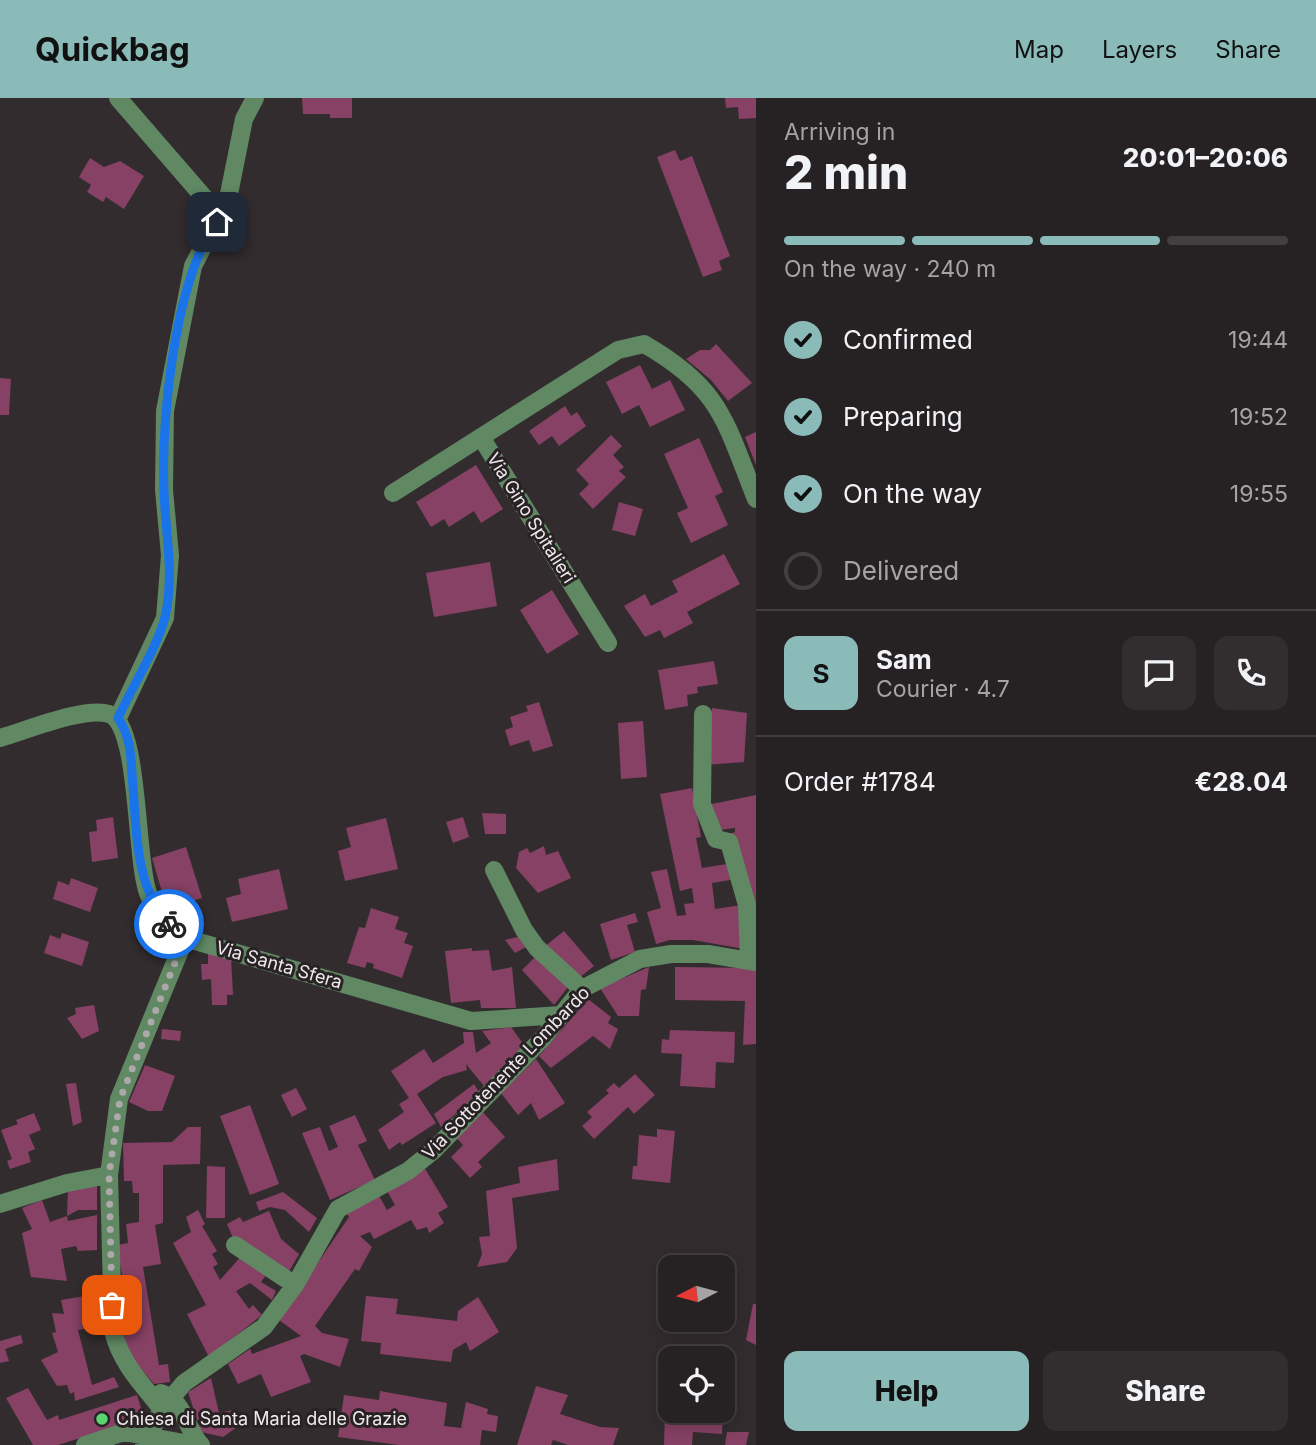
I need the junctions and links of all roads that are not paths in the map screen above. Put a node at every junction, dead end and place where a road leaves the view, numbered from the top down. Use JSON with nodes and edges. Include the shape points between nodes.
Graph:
{"nodes":[{"id":1,"x":118,"y":98,"type":"edge"},
{"id":2,"x":255,"y":98,"type":"edge"},
{"id":3,"x":217,"y":222,"type":"junction"},
{"id":4,"x":481,"y":437,"type":"junction"},
{"id":5,"x":393,"y":493,"type":"dead end"},
{"id":6,"x":756,"y":499,"type":"edge"},
{"id":7,"x":608,"y":643,"type":"dead end"},
{"id":8,"x":703,"y":714,"type":"dead end"},
{"id":9,"x":118,"y":718,"type":"junction"},
{"id":10,"x":0,"y":738,"type":"edge"},
{"id":11,"x":494,"y":870,"type":"dead end"},
{"id":12,"x":185,"y":938,"type":"junction"},
{"id":13,"x":752,"y":961,"type":"edge"},
{"id":14,"x":582,"y":989,"type":"junction"},
{"id":15,"x":561,"y":1015,"type":"junction"},
{"id":16,"x":109,"y":1175,"type":"junction"},
{"id":17,"x":0,"y":1204,"type":"edge"},
{"id":18,"x":235,"y":1245,"type":"dead end"},
{"id":19,"x":295,"y":1285,"type":"junction"},
{"id":20,"x":171,"y":1397,"type":"junction"},
{"id":21,"x":146,"y":1441,"type":"edge"},
{"id":22,"x":85,"y":1445,"type":"edge"},
{"id":23,"x":195,"y":1445,"type":"edge"},
{"id":24,"x":201,"y":1445,"type":"edge"}],
"edges":[{"from":1,"to":3,"type":"street","via":[[208,202]]},
{"from":2,"to":3,"type":"street","via":[[244,119],[228,199]]},
{"from":3,"to":9,"type":"street","via":[[193,266],[165,411],[164,491],[170,555],[164,618]]},
{"from":4,"to":5,"type":"street"},
{"from":4,"to":6,"type":"street","name":"Via Gino Spitalieri","via":[[618,350],[644,344],[679,363],[708,392],[723,415]]},
{"from":4,"to":7,"type":"street","name":"Via Gino Spitalieri"},
{"from":8,"to":13,"type":"street","via":[[702,804],[716,839],[729,842],[741,879]]},
{"from":9,"to":10,"type":"street","via":[[90,713]]},
{"from":9,"to":12,"type":"street","name":"Via Santa Sfera","via":[[130,743],[141,867],[148,894],[158,912]]},
{"from":11,"to":14,"type":"street","via":[[537,948]]},
{"from":12,"to":15,"type":"street","name":"Via Santa Sfera","via":[[471,1021]]},
{"from":12,"to":16,"type":"street","via":[[120,1099]]},
{"from":13,"to":14,"type":"street","name":"Via Sottotenente Lombardo","via":[[708,954],[640,959]]},
{"from":14,"to":15,"type":"street","name":"Via Sottotenente Lombardo"},
{"from":15,"to":19,"type":"street","name":"Via Sottotenente Lombardo","via":[[434,1150],[408,1171],[338,1209]]},
{"from":16,"to":17,"type":"street"},
{"from":16,"to":20,"type":"street","via":[[113,1331],[118,1353],[144,1388]]},
{"from":18,"to":19,"type":"street"},
{"from":19,"to":20,"type":"street","name":"Via Sottotenente Lombardo","via":[[264,1327]]},
{"from":20,"to":21,"type":"street"},
{"from":20,"to":24,"type":"street"},
{"from":21,"to":22,"type":"street","via":[[124,1432]]},
{"from":21,"to":23,"type":"street"}]}
